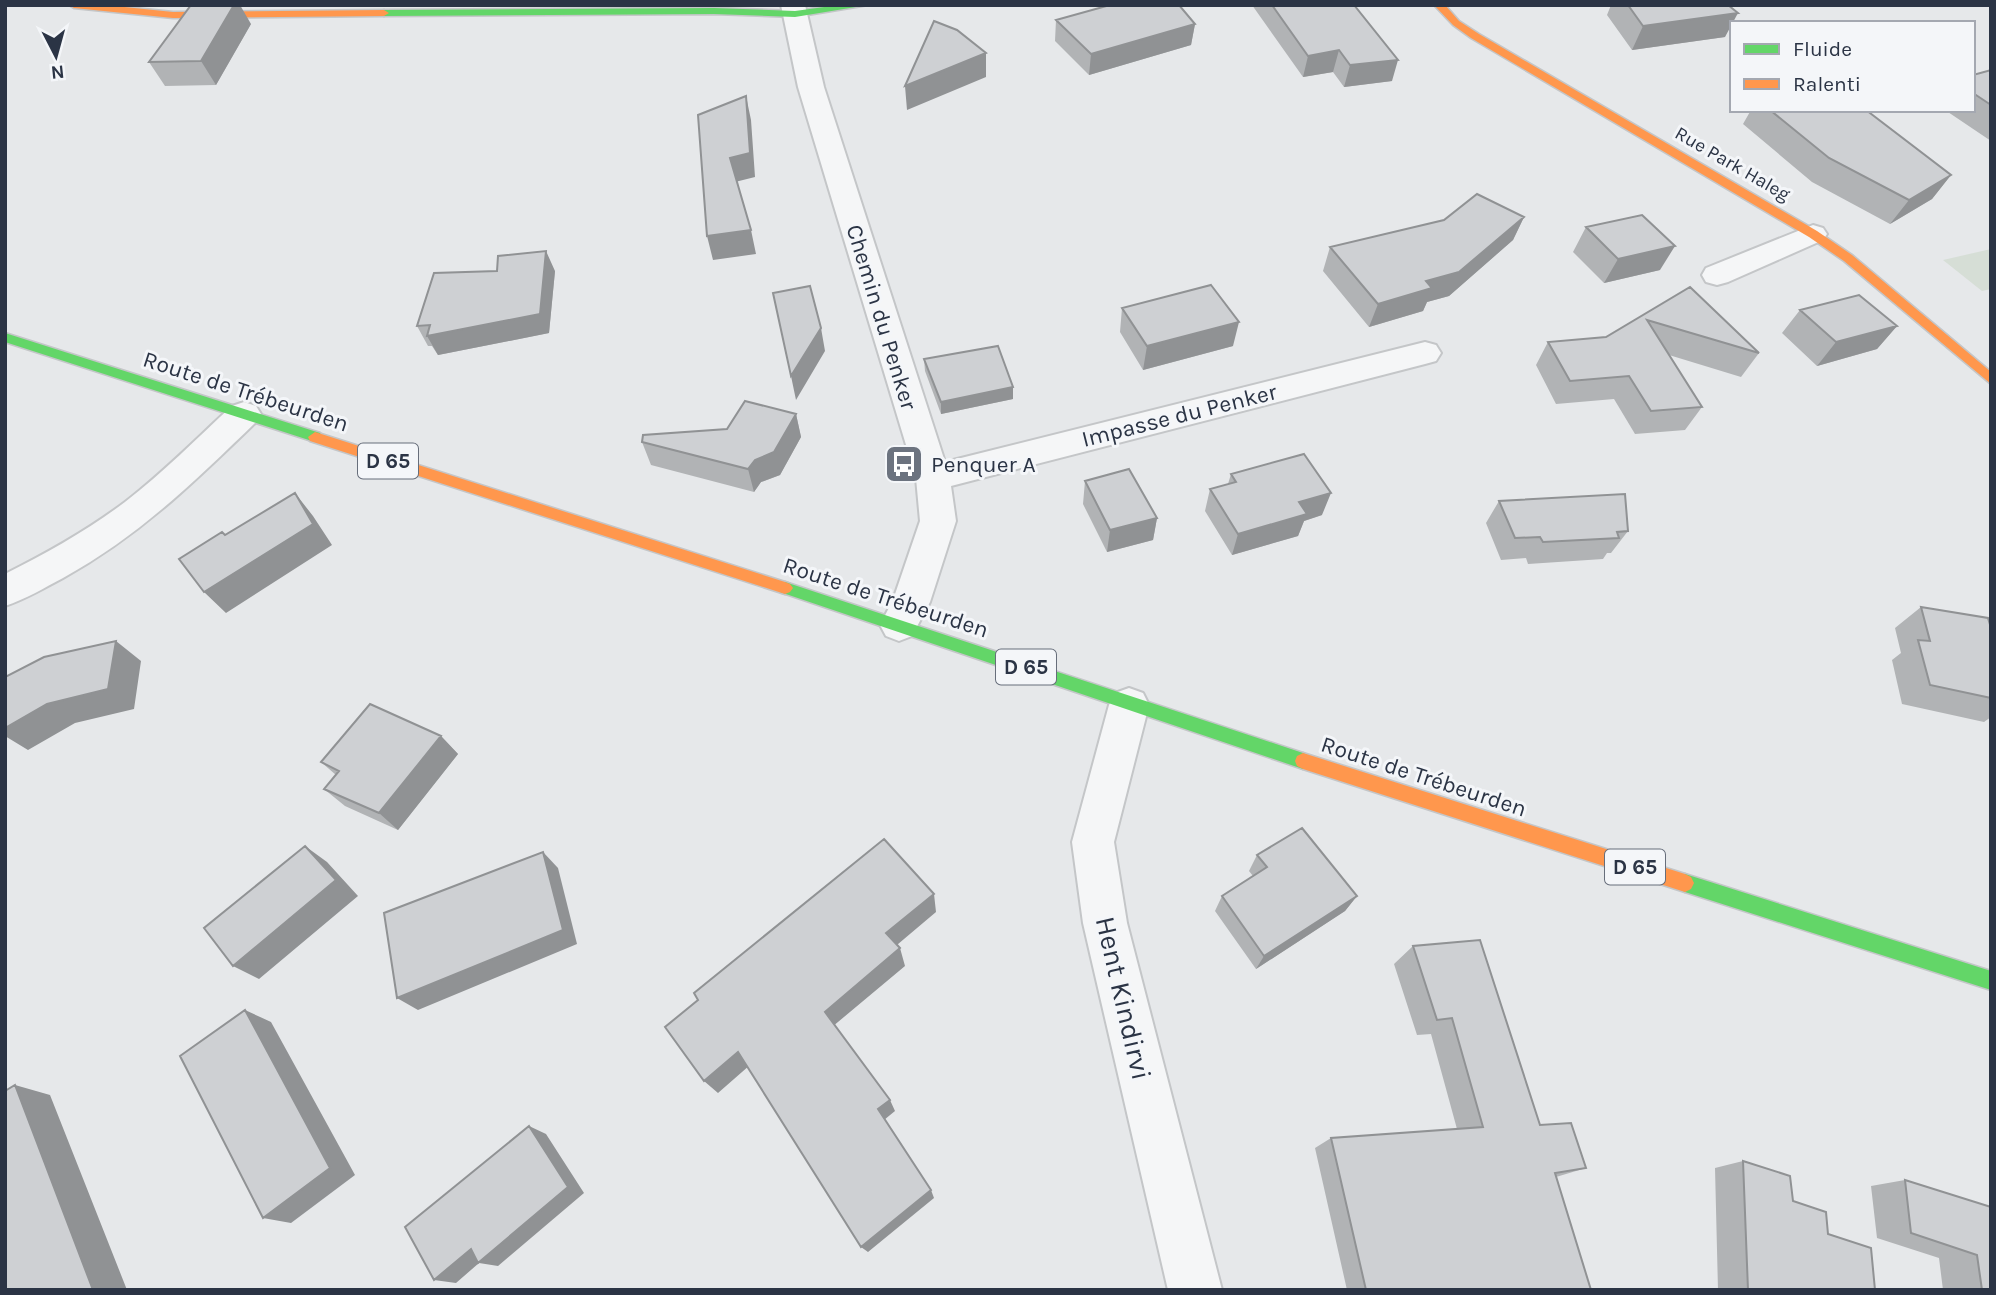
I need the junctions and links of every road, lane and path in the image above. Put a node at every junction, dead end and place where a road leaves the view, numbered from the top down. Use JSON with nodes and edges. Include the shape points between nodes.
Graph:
{"nodes":[{"id":1,"x":74,"y":5,"type":"edge"},
{"id":2,"x":863,"y":5,"type":"edge"},
{"id":3,"x":1439,"y":5,"type":"edge"},
{"id":4,"x":794,"y":10,"type":"edge"},
{"id":5,"x":1813,"y":234,"type":"junction"},
{"id":6,"x":1717,"y":275,"type":"dead end"},
{"id":7,"x":5,"y":337,"type":"edge"},
{"id":8,"x":1425,"y":353,"type":"dead end"},
{"id":9,"x":1991,"y":379,"type":"edge"},
{"id":10,"x":244,"y":414,"type":"junction"},
{"id":11,"x":933,"y":478,"type":"junction"},
{"id":12,"x":5,"y":591,"type":"edge"},
{"id":13,"x":899,"y":625,"type":"junction"},
{"id":14,"x":1129,"y":705,"type":"junction"},
{"id":15,"x":1991,"y":981,"type":"edge"},
{"id":16,"x":1195,"y":1290,"type":"edge"}],
"edges":[{"from":1,"to":4,"type":"street","via":[[173,15]]},
{"from":2,"to":4,"type":"street"},
{"from":3,"to":5,"type":"street","name":"Rue Park Haleg","via":[[1475,36]]},
{"from":4,"to":11,"type":"street","name":"Chemin du Penker","via":[[811,87]]},
{"from":5,"to":6,"type":"street"},
{"from":5,"to":9,"type":"street","name":"Rue Park Haleg"},
{"from":7,"to":10,"type":"street","name":"Route de Trébeurden","number":"D 65"},
{"from":8,"to":11,"type":"street","name":"Impasse du Penker"},
{"from":10,"to":12,"type":"street","via":[[119,526]]},
{"from":10,"to":13,"type":"street","name":"Route de Trébeurden","number":"D 65"},
{"from":11,"to":13,"type":"street","name":"Chemin du Penker","via":[[938,521]]},
{"from":13,"to":14,"type":"street","name":"Route de Trébeurden","number":"D 65"},
{"from":14,"to":15,"type":"street","name":"Route de Trébeurden","number":"D 65"},
{"from":14,"to":16,"type":"street","name":"Hent Kindirvi","via":[[1093,842],[1105,922]]}]}
